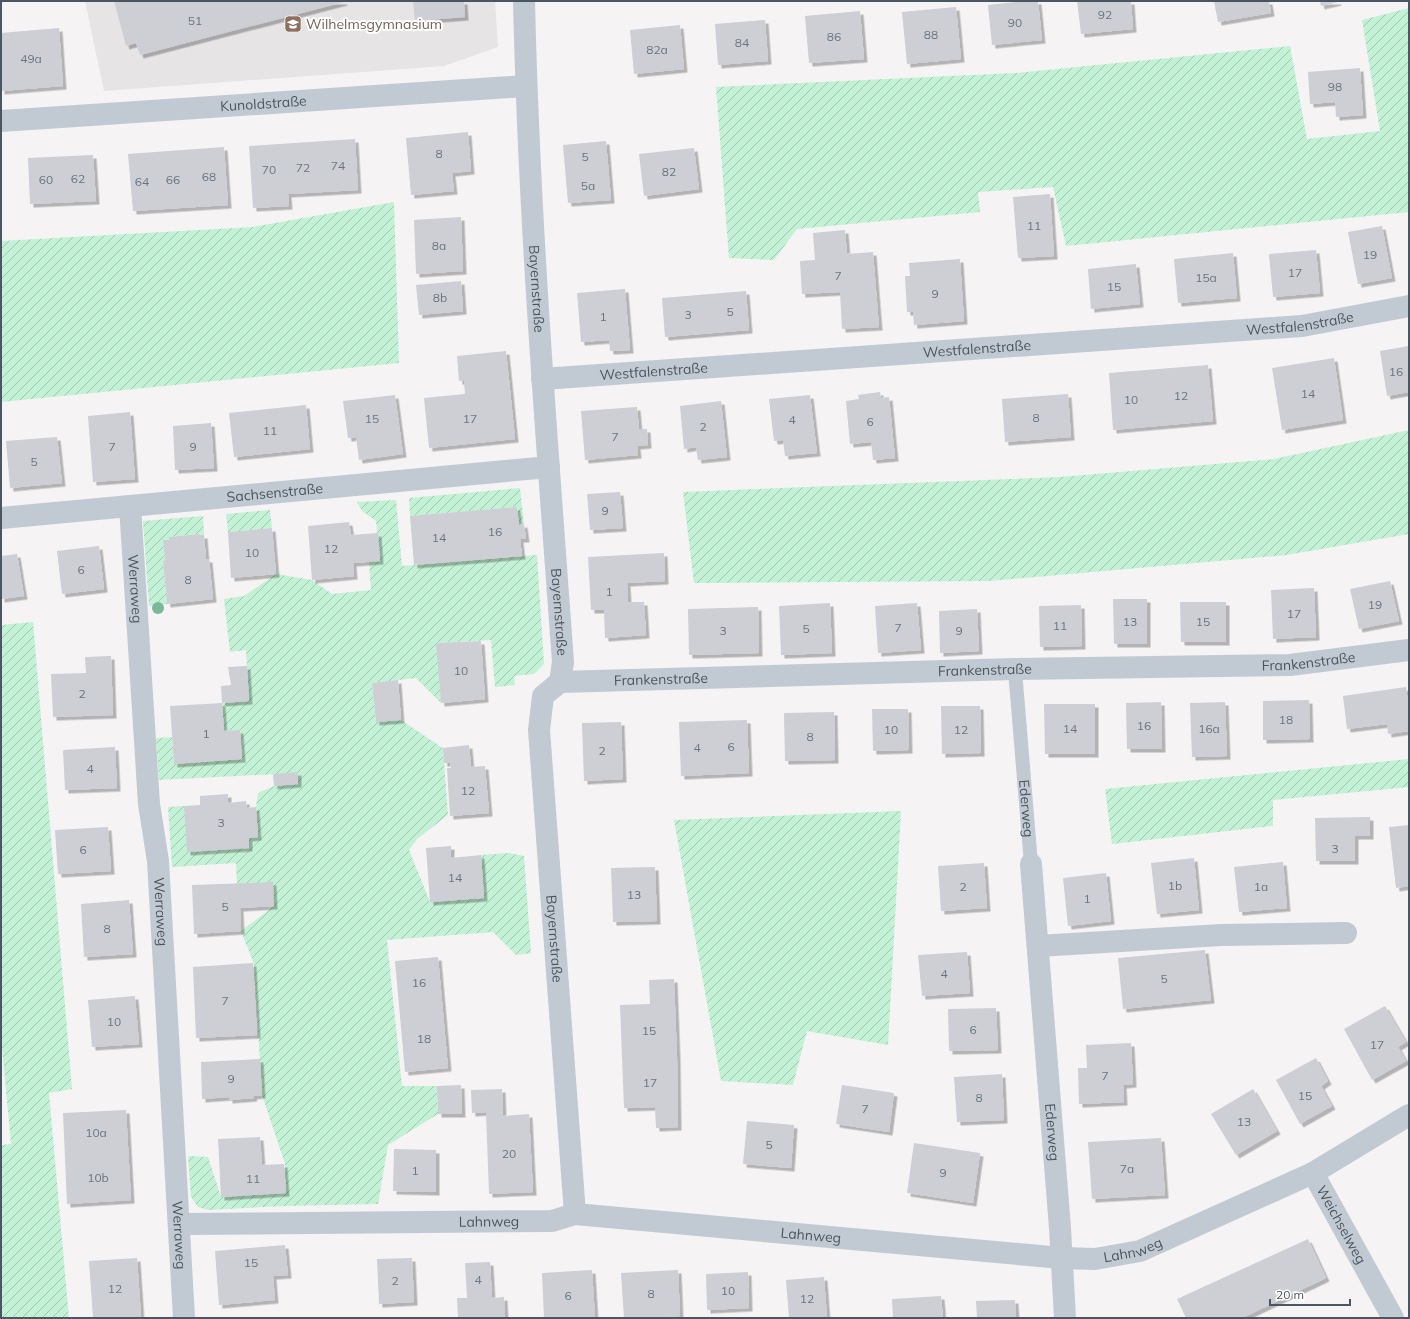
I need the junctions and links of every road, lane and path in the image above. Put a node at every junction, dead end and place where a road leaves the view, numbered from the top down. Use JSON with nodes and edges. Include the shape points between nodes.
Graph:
{"nodes":[{"id":1,"x":524,"y":1,"type":"edge"},
{"id":2,"x":526,"y":86,"type":"junction"},
{"id":3,"x":1,"y":121,"type":"edge"},
{"id":4,"x":1409,"y":306,"type":"edge"},
{"id":5,"x":542,"y":379,"type":"junction"},
{"id":6,"x":549,"y":467,"type":"junction"},
{"id":7,"x":130,"y":506,"type":"junction"},
{"id":8,"x":1,"y":518,"type":"edge"},
{"id":9,"x":1409,"y":650,"type":"edge"},
{"id":10,"x":1015,"y":670,"type":"junction"},
{"id":11,"x":560,"y":682,"type":"junction"},
{"id":12,"x":1031,"y":864,"type":"joint"},
{"id":13,"x":1346,"y":933,"type":"dead end"},
{"id":14,"x":1038,"y":946,"type":"junction"},
{"id":15,"x":1409,"y":1115,"type":"edge"},
{"id":16,"x":1313,"y":1173,"type":"junction"},
{"id":17,"x":575,"y":1214,"type":"junction"},
{"id":18,"x":180,"y":1224,"type":"junction"},
{"id":19,"x":1062,"y":1258,"type":"junction"},
{"id":20,"x":184,"y":1318,"type":"edge"},
{"id":21,"x":1065,"y":1318,"type":"edge"},
{"id":22,"x":1394,"y":1318,"type":"edge"}],
"edges":[{"from":1,"to":2,"type":"street","name":"Bayernstraße"},
{"from":2,"to":3,"type":"street","name":"Kunoldstraße"},
{"from":2,"to":5,"type":"street","name":"Bayernstraße"},
{"from":4,"to":5,"type":"street","name":"Westfalenstraße","via":[[1302,326]]},
{"from":5,"to":6,"type":"street","name":"Bayernstraße"},
{"from":6,"to":7,"type":"street","name":"Sachsenstraße"},
{"from":6,"to":11,"type":"street","name":"Bayernstraße","via":[[563,662]]},
{"from":7,"to":8,"type":"street","name":"Sachsenstraße"},
{"from":7,"to":18,"type":"street","name":"Werraweg","via":[[149,804],[158,861]]},
{"from":9,"to":10,"type":"street","name":"Frankenstraße","via":[[1290,665]]},
{"from":10,"to":11,"type":"street","name":"Frankenstraße"},
{"from":10,"to":12,"type":"lane","name":"Ederweg"},
{"from":11,"to":17,"type":"street","name":"Bayernstraße","via":[[544,696],[539,730]]},
{"from":12,"to":14,"type":"street","name":"Ederweg"},
{"from":13,"to":14,"type":"street","via":[[1221,935]]},
{"from":14,"to":19,"type":"street","name":"Ederweg"},
{"from":15,"to":16,"type":"street","name":"Lahnweg"},
{"from":16,"to":19,"type":"street","name":"Lahnweg","via":[[1140,1251],[1095,1258]]},
{"from":16,"to":22,"type":"street","name":"Weichselweg"},
{"from":17,"to":18,"type":"street","name":"Lahnweg","via":[[552,1221]]},
{"from":17,"to":19,"type":"street","name":"Lahnweg"},
{"from":18,"to":20,"type":"street","name":"Werraweg"},
{"from":19,"to":21,"type":"street","name":"Ederweg"}]}
